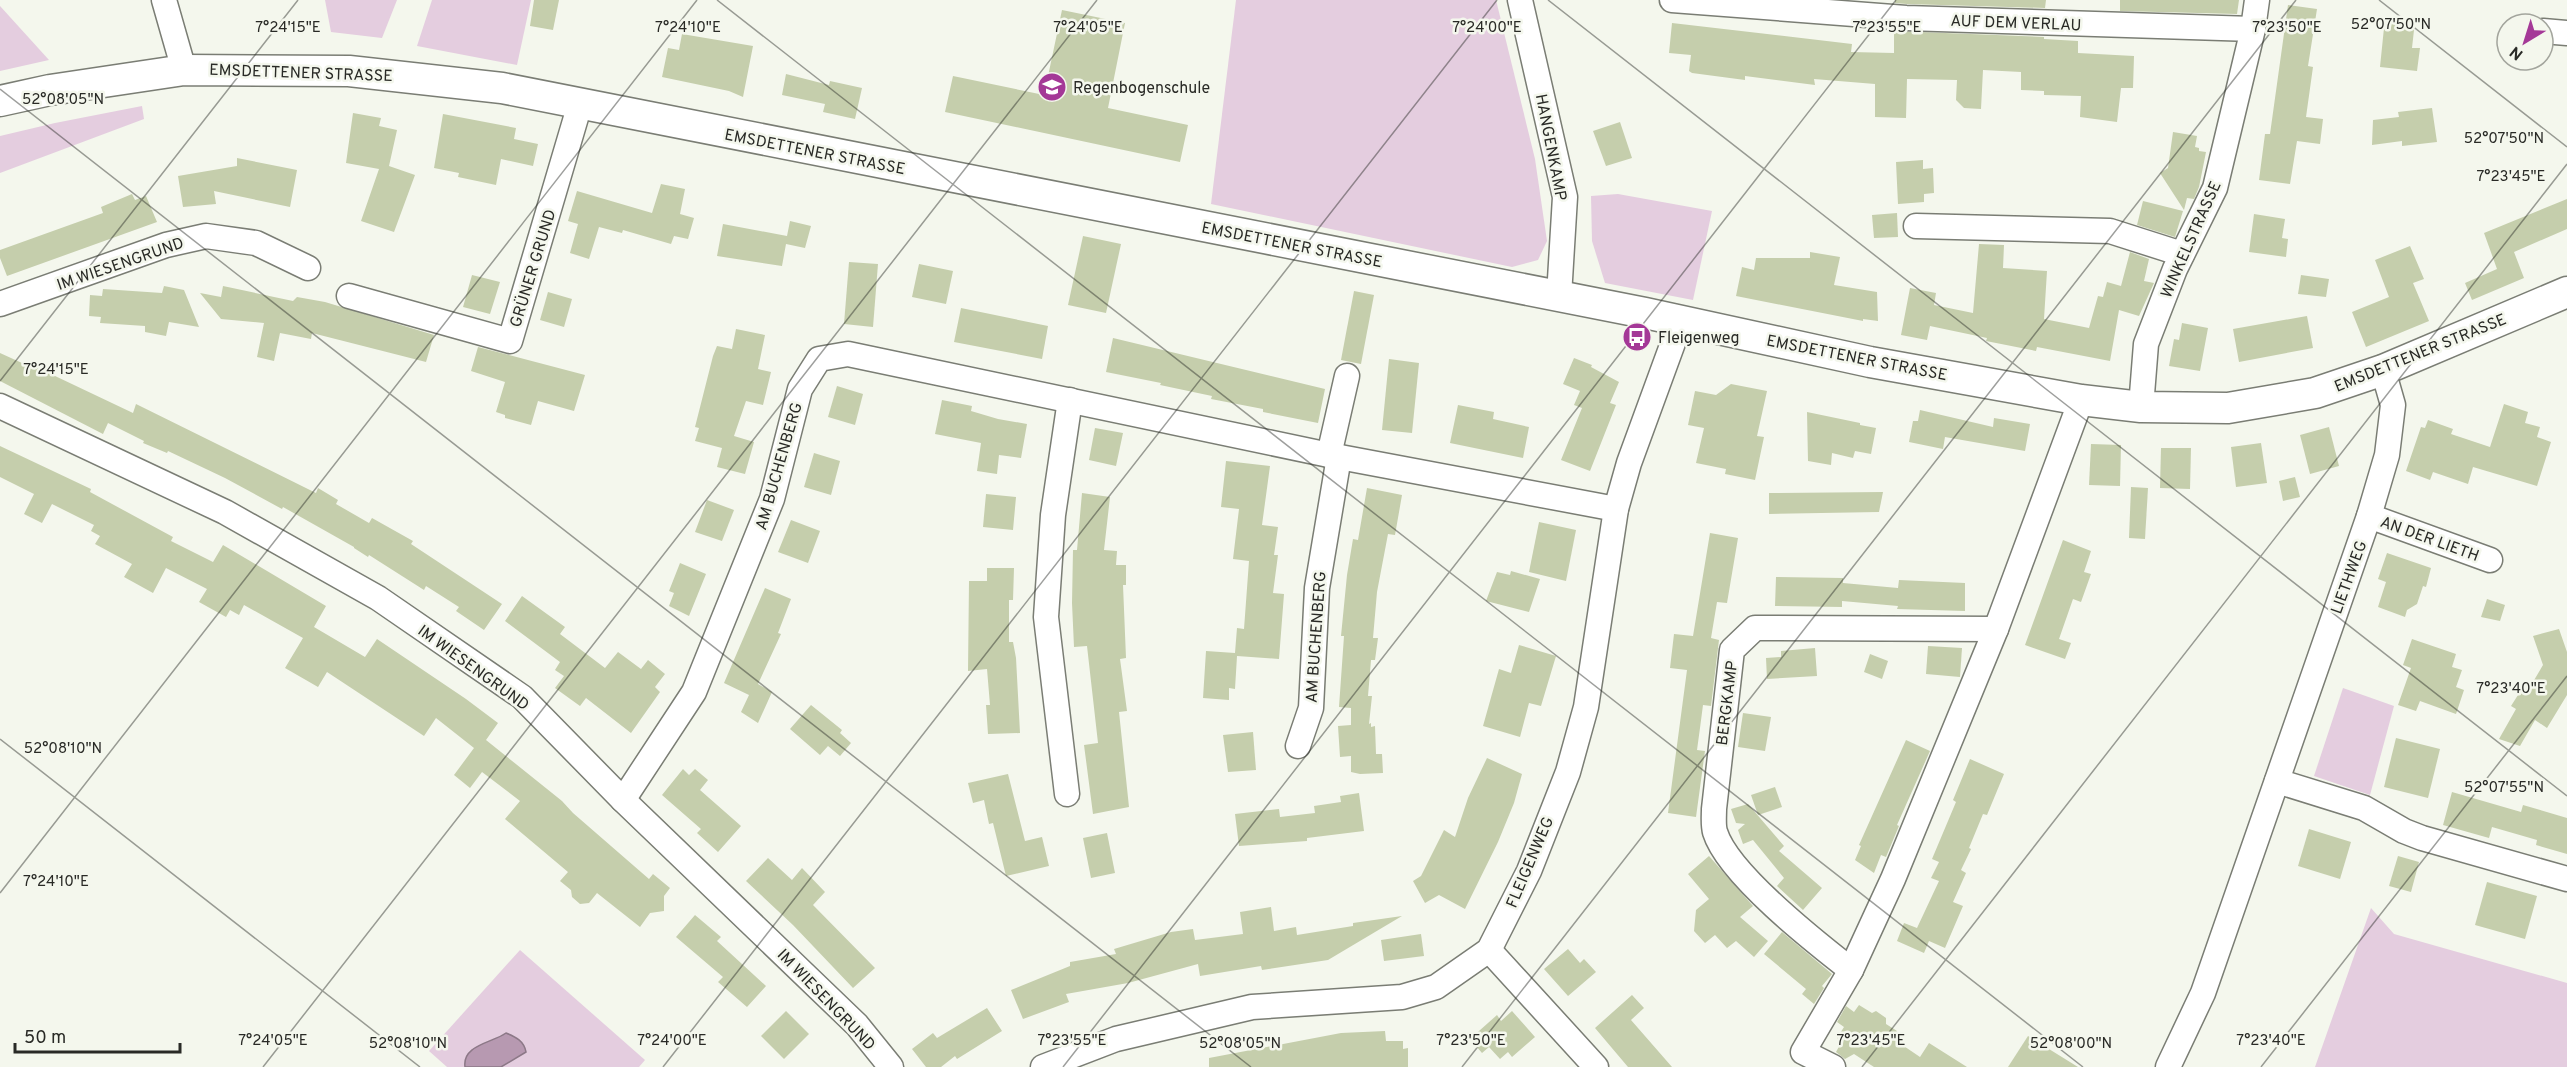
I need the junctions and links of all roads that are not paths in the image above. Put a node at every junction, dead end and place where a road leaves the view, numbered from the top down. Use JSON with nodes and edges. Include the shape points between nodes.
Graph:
{"nodes":[{"id":1,"x":164,"y":0,"type":"edge"},
{"id":2,"x":1520,"y":0,"type":"edge"},
{"id":3,"x":1672,"y":0,"type":"edge"},
{"id":4,"x":2257,"y":0,"type":"edge"},
{"id":5,"x":2253,"y":29,"type":"junction"},
{"id":6,"x":184,"y":70,"type":"junction"},
{"id":7,"x":0,"y":101,"type":"edge"},
{"id":8,"x":580,"y":104,"type":"junction"},
{"id":9,"x":1916,"y":226,"type":"dead end"},
{"id":10,"x":2182,"y":254,"type":"junction"},
{"id":11,"x":308,"y":268,"type":"dead end"},
{"id":12,"x":2567,"y":292,"type":"edge"},
{"id":13,"x":349,"y":296,"type":"dead end"},
{"id":14,"x":1559,"y":296,"type":"junction"},
{"id":15,"x":0,"y":304,"type":"edge"},
{"id":16,"x":1681,"y":321,"type":"junction"},
{"id":17,"x":2383,"y":370,"type":"junction"},
{"id":18,"x":1347,"y":376,"type":"dead end"},
{"id":19,"x":1070,"y":400,"type":"junction"},
{"id":20,"x":2081,"y":400,"type":"junction"},
{"id":21,"x":0,"y":406,"type":"edge"},
{"id":22,"x":2141,"y":407,"type":"junction"},
{"id":23,"x":1334,"y":456,"type":"junction"},
{"id":24,"x":1616,"y":508,"type":"junction"},
{"id":25,"x":2369,"y":516,"type":"junction"},
{"id":26,"x":2490,"y":560,"type":"dead end"},
{"id":27,"x":1996,"y":629,"type":"junction"},
{"id":28,"x":1298,"y":746,"type":"dead end"},
{"id":29,"x":2277,"y":781,"type":"junction"},
{"id":30,"x":1067,"y":794,"type":"dead end"},
{"id":31,"x":623,"y":800,"type":"junction"},
{"id":32,"x":2567,"y":879,"type":"edge"},
{"id":33,"x":1489,"y":950,"type":"junction"},
{"id":34,"x":1851,"y":970,"type":"junction"},
{"id":35,"x":891,"y":1067,"type":"edge"},
{"id":36,"x":1043,"y":1067,"type":"edge"},
{"id":37,"x":1596,"y":1067,"type":"edge"},
{"id":38,"x":1833,"y":1067,"type":"edge"},
{"id":39,"x":2168,"y":1067,"type":"edge"}],
"edges":[{"from":1,"to":6,"type":"street"},
{"from":2,"to":14,"type":"street","name":"HANGENKAMP","via":[[1565,196]]},
{"from":3,"to":5,"type":"street","name":"AUF DEM VERLAU","via":[[1906,18]]},
{"from":4,"to":5,"type":"street","name":"WINKELSTRASSE"},
{"from":5,"to":10,"type":"street","name":"WINKELSTRASSE","via":[[2215,188]]},
{"from":6,"to":7,"type":"main road","name":"EMSDETTENER STRASSE"},
{"from":6,"to":8,"type":"main road","name":"EMSDETTENER STRASSE","via":[[389,74],[502,88]]},
{"from":8,"to":13,"type":"street","name":"GRÜNER GRUND","via":[[510,341]]},
{"from":8,"to":14,"type":"main road","name":"EMSDETTENER STRASSE"},
{"from":9,"to":10,"type":"street","via":[[2102,230]]},
{"from":10,"to":22,"type":"street","name":"WINKELSTRASSE","via":[[2146,344]]},
{"from":11,"to":15,"type":"street","name":"IM WIESENGRUND","via":[[256,243],[206,236],[166,245]]},
{"from":12,"to":17,"type":"main road","name":"EMSDETTENER STRASSE"},
{"from":14,"to":16,"type":"main road","name":"EMSDETTENER STRASSE"},
{"from":16,"to":20,"type":"main road","name":"EMSDETTENER STRASSE","via":[[1870,362]]},
{"from":16,"to":24,"type":"street","name":"FLEIGENWEG"},
{"from":17,"to":22,"type":"main road","name":"EMSDETTENER STRASSE","via":[[2314,393],[2228,408]]},
{"from":17,"to":25,"type":"street","name":"LIETHWEG","via":[[2393,405],[2387,456]]},
{"from":18,"to":23,"type":"street"},
{"from":19,"to":23,"type":"street","name":"AM BUCHENBERG"},
{"from":19,"to":30,"type":"street","via":[[1053,515],[1046,617]]},
{"from":19,"to":31,"type":"street","name":"AM BUCHENBERG","via":[[848,354],[819,359],[800,388],[772,498],[694,692]]},
{"from":20,"to":22,"type":"main road","name":"EMSDETTENER STRASSE"},
{"from":20,"to":27,"type":"street"},
{"from":21,"to":31,"type":"street","name":"IM WIESENGRUND","via":[[225,512],[378,598],[522,697]]},
{"from":23,"to":24,"type":"street","name":"AM BUCHENBERG"},
{"from":23,"to":28,"type":"street","name":"AM BUCHENBERG","via":[[1317,588],[1311,708]]},
{"from":24,"to":33,"type":"street","name":"FLEIGENWEG","via":[[1586,707],[1568,772],[1529,871]]},
{"from":25,"to":26,"type":"street","name":"AN DER LIETH"},
{"from":25,"to":29,"type":"street","name":"LIETHWEG"},
{"from":27,"to":34,"type":"street","via":[[1893,879]]},
{"from":27,"to":34,"type":"street","name":"BERGKAMP","via":[[1755,628],[1732,650],[1714,831],[1724,851],[1758,891]]},
{"from":29,"to":32,"type":"street","via":[[2364,808],[2404,831]]},
{"from":29,"to":39,"type":"street","name":"LIETHWEG","via":[[2203,993]]},
{"from":31,"to":35,"type":"street","name":"IM WIESENGRUND","via":[[857,1025]]},
{"from":33,"to":36,"type":"street","name":"FLEIGENWEG","via":[[1436,987],[1402,997],[1252,1007],[1116,1040]]},
{"from":33,"to":37,"type":"street"},
{"from":34,"to":38,"type":"street","via":[[1803,1052]]}]}
